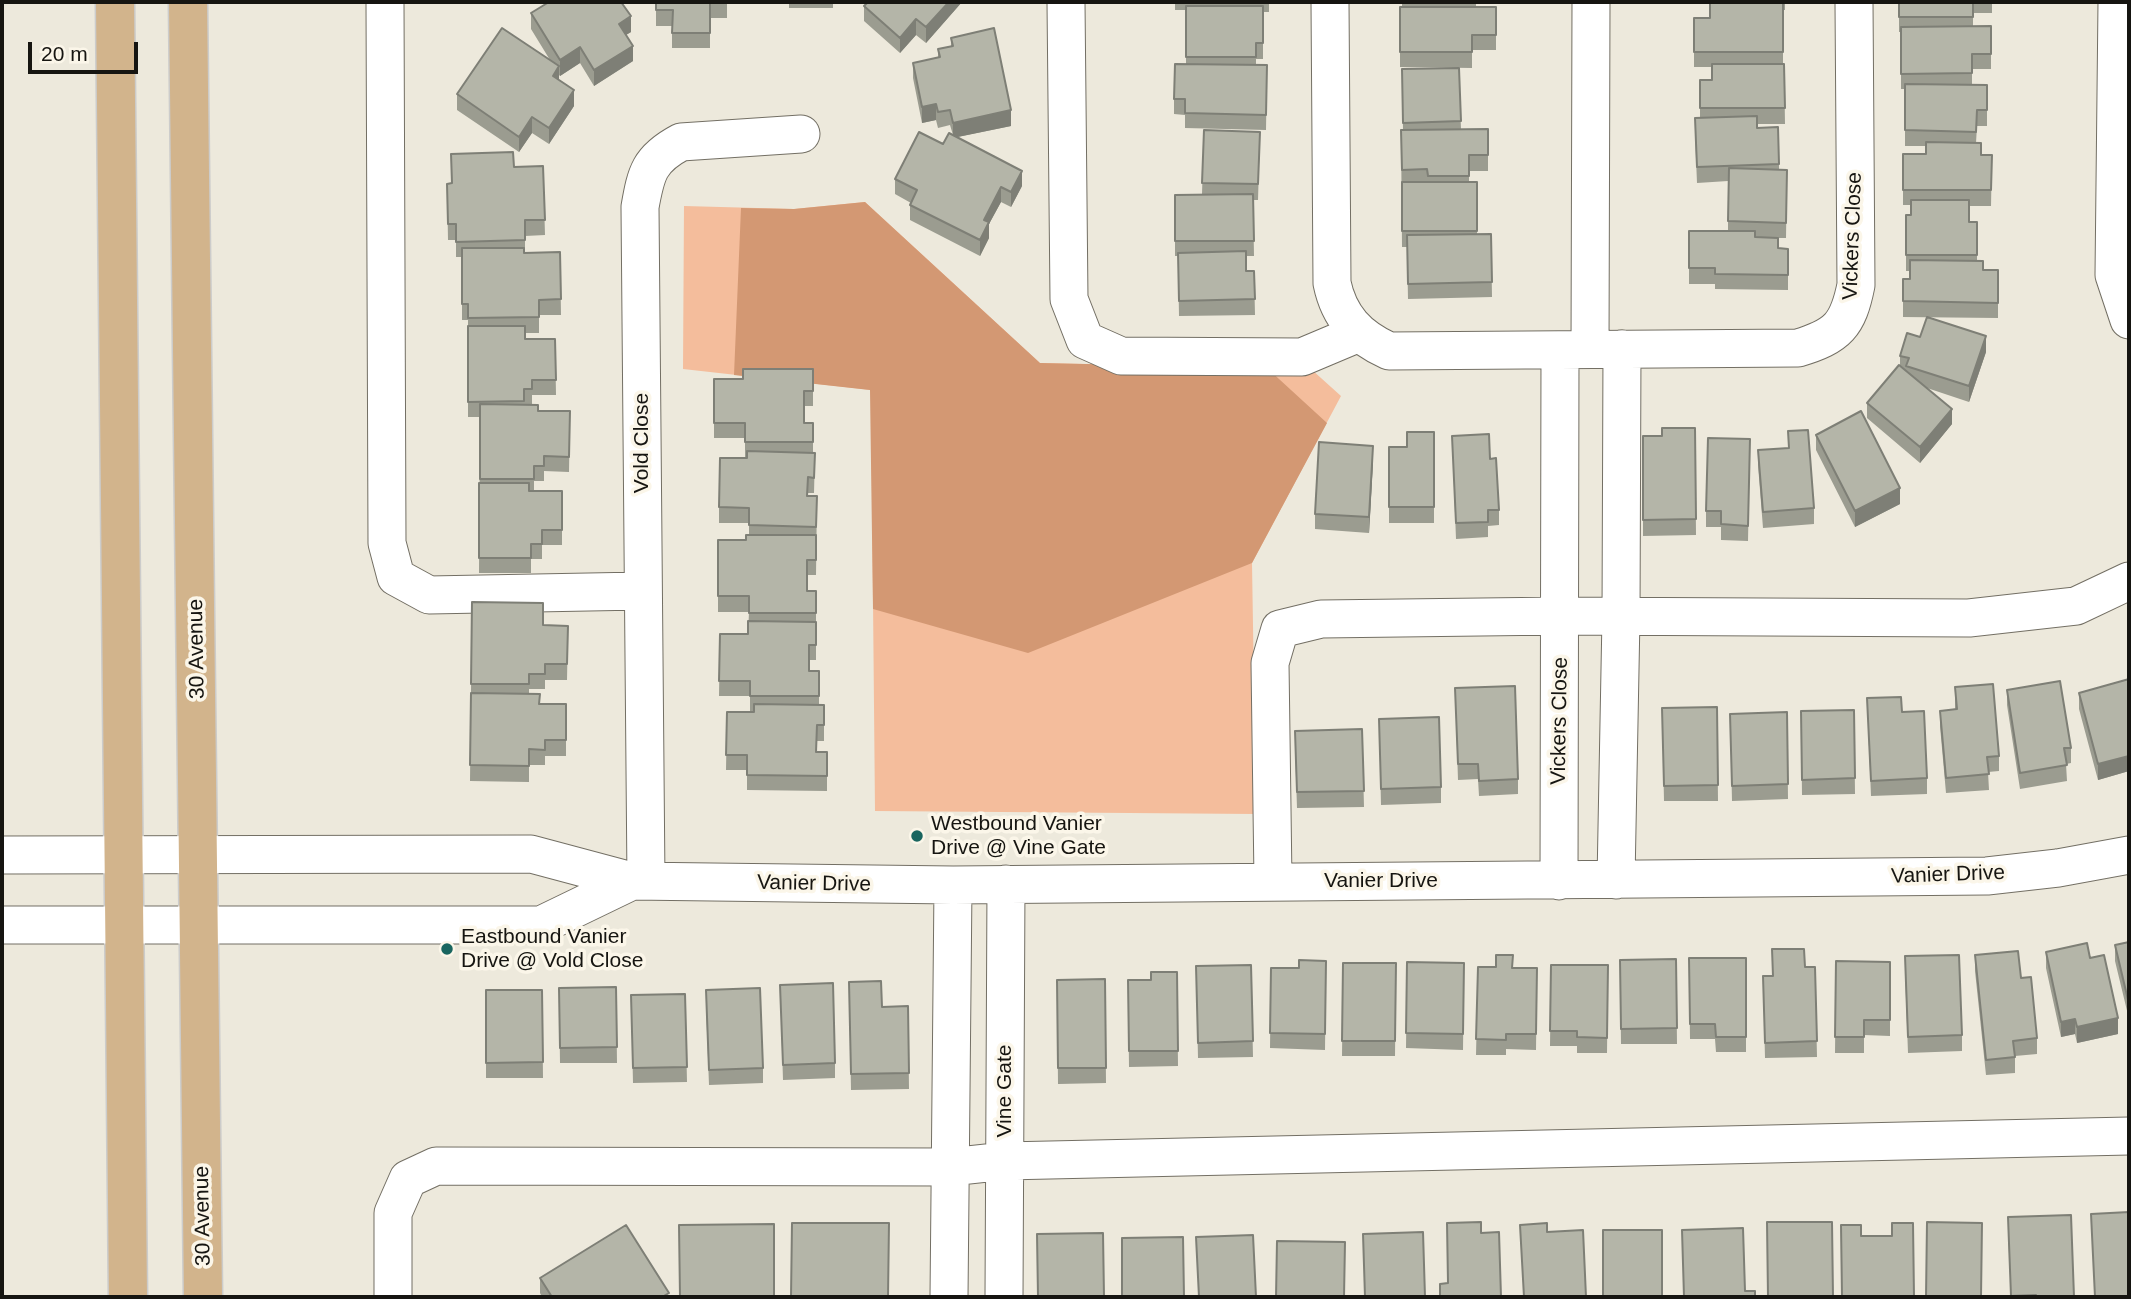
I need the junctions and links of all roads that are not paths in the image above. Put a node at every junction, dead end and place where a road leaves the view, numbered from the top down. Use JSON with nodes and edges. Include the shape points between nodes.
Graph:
{"nodes":[{"id":1,"x":115,"y":2,"type":"edge"},
{"id":2,"x":188,"y":2,"type":"edge"},
{"id":3,"x":385,"y":2,"type":"edge"},
{"id":4,"x":1066,"y":2,"type":"edge"},
{"id":5,"x":1330,"y":2,"type":"edge"},
{"id":6,"x":1591,"y":2,"type":"edge"},
{"id":7,"x":1854,"y":2,"type":"edge"},
{"id":8,"x":2116,"y":2,"type":"edge"},
{"id":9,"x":800,"y":134,"type":"dead end"},
{"id":10,"x":2129,"y":320,"type":"edge"},
{"id":11,"x":1359,"y":333,"type":"junction"},
{"id":12,"x":1591,"y":350,"type":"junction"},
{"id":13,"x":2129,"y":581,"type":"edge"},
{"id":14,"x":642,"y":590,"type":"junction"},
{"id":15,"x":1561,"y":616,"type":"junction"},
{"id":16,"x":1621,"y":617,"type":"junction"},
{"id":17,"x":124,"y":854,"type":"junction"},
{"id":18,"x":2,"y":855,"type":"edge"},
{"id":19,"x":199,"y":855,"type":"junction"},
{"id":20,"x":2129,"y":855,"type":"edge"},
{"id":21,"x":1616,"y":880,"type":"junction"},
{"id":22,"x":639,"y":881,"type":"junction"},
{"id":23,"x":1273,"y":881,"type":"junction"},
{"id":24,"x":1559,"y":881,"type":"junction"},
{"id":25,"x":1006,"y":884,"type":"junction"},
{"id":26,"x":953,"y":886,"type":"junction"},
{"id":27,"x":2,"y":925,"type":"edge"},
{"id":28,"x":125,"y":925,"type":"junction"},
{"id":29,"x":200,"y":926,"type":"junction"},
{"id":30,"x":2129,"y":1136,"type":"edge"},
{"id":31,"x":1005,"y":1161,"type":"junction"},
{"id":32,"x":950,"y":1167,"type":"junction"},
{"id":33,"x":128,"y":1297,"type":"edge"},
{"id":34,"x":203,"y":1297,"type":"edge"},
{"id":35,"x":393,"y":1297,"type":"edge"},
{"id":36,"x":949,"y":1297,"type":"edge"},
{"id":37,"x":1004,"y":1297,"type":"edge"}],
"edges":[{"from":1,"to":17,"type":"main road"},
{"from":2,"to":19,"type":"main road","name":"30 Avenue"},
{"from":3,"to":14,"type":"street","via":[[387,543],[396,577],[429,595]]},
{"from":4,"to":11,"type":"street","via":[[1069,299],[1085,340],[1121,356],[1302,357]]},
{"from":5,"to":11,"type":"street","name":"Vickers Close","via":[[1332,283],[1344,317]]},
{"from":6,"to":12,"type":"street"},
{"from":7,"to":12,"type":"street","name":"Vickers Close","via":[[1856,285],[1851,312],[1837,330],[1798,348]]},
{"from":8,"to":10,"type":"street","via":[[2114,275]]},
{"from":9,"to":14,"type":"street","name":"Vold Close","via":[[681,142],[664,152],[645,176],[640,207]]},
{"from":11,"to":12,"type":"street","name":"Vickers Close","via":[[1390,351]]},
{"from":12,"to":15,"type":"street","name":"Vickers Close"},
{"from":12,"to":16,"type":"street"},
{"from":13,"to":16,"type":"street","via":[[2076,606],[1969,618]]},
{"from":14,"to":22,"type":"street","name":"Vold Close"},
{"from":15,"to":16,"type":"street"},
{"from":15,"to":23,"type":"street","via":[[1321,619],[1280,629],[1269,663]]},
{"from":15,"to":24,"type":"street","name":"Vickers Close"},
{"from":16,"to":21,"type":"street"},
{"from":17,"to":18,"type":"street","name":"Vanier Drive"},
{"from":17,"to":19,"type":"street","name":"Vanier Drive"},
{"from":17,"to":28,"type":"main road"},
{"from":19,"to":22,"type":"street","name":"Vanier Drive","via":[[531,854]]},
{"from":19,"to":29,"type":"main road","name":"30 Avenue"},
{"from":20,"to":21,"type":"street","name":"Vanier Drive","via":[[1987,876]]},
{"from":21,"to":24,"type":"street","name":"Vanier Drive"},
{"from":22,"to":26,"type":"street","name":"Vanier Drive"},
{"from":22,"to":29,"type":"street","name":"Vanier Drive","via":[[541,925]]},
{"from":23,"to":24,"type":"street","name":"Vanier Drive"},
{"from":23,"to":25,"type":"street","name":"Vanier Drive"},
{"from":25,"to":26,"type":"street","name":"Vanier Drive"},
{"from":25,"to":31,"type":"street","name":"Vine Gate"},
{"from":26,"to":32,"type":"street"},
{"from":27,"to":28,"type":"street","name":"Vanier Drive"},
{"from":28,"to":29,"type":"street","name":"Vanier Drive"},
{"from":28,"to":33,"type":"main road"},
{"from":29,"to":34,"type":"main road","name":"30 Avenue"},
{"from":30,"to":31,"type":"street"},
{"from":31,"to":32,"type":"street"},
{"from":31,"to":37,"type":"street","name":"Vine Gate"},
{"from":32,"to":35,"type":"street","via":[[436,1166],[408,1179],[393,1213]]},
{"from":32,"to":36,"type":"street"}]}
